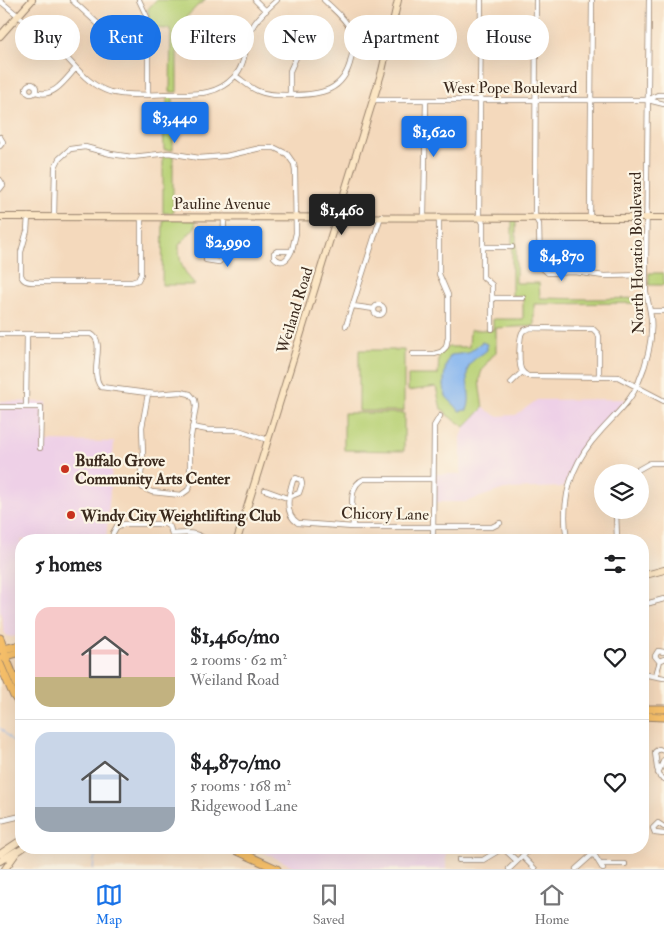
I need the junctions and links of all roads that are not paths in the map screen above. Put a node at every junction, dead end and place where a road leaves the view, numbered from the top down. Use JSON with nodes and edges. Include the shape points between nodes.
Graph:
{"nodes":[{"id":1,"x":0,"y":0,"type":"edge"},
{"id":2,"x":32,"y":0,"type":"edge"},
{"id":3,"x":72,"y":0,"type":"edge"},
{"id":4,"x":139,"y":0,"type":"edge"},
{"id":5,"x":256,"y":0,"type":"edge"},
{"id":6,"x":277,"y":0,"type":"edge"},
{"id":7,"x":324,"y":0,"type":"edge"},
{"id":8,"x":398,"y":0,"type":"edge"},
{"id":9,"x":481,"y":0,"type":"edge"},
{"id":10,"x":536,"y":0,"type":"edge"},
{"id":11,"x":592,"y":0,"type":"edge"},
{"id":12,"x":649,"y":0,"type":"edge"},
{"id":13,"x":266,"y":11,"type":"junction"},
{"id":14,"x":18,"y":15,"type":"joint"},
{"id":15,"x":146,"y":15,"type":"edge"},
{"id":16,"x":90,"y":16,"type":"edge"},
{"id":17,"x":15,"y":18,"type":"edge"},
{"id":18,"x":254,"y":26,"type":"edge"},
{"id":19,"x":0,"y":36,"type":"edge"},
{"id":20,"x":68,"y":60,"type":"edge"},
{"id":21,"x":148,"y":60,"type":"edge"},
{"id":22,"x":244,"y":60,"type":"edge"},
{"id":23,"x":295,"y":60,"type":"edge"},
{"id":24,"x":76,"y":68,"type":"junction"},
{"id":25,"x":236,"y":76,"type":"junction"},
{"id":26,"x":36,"y":92,"type":"dead end"},
{"id":27,"x":148,"y":94,"type":"junction"},
{"id":28,"x":290,"y":95,"type":"junction"},
{"id":29,"x":664,"y":95,"type":"edge"},
{"id":30,"x":481,"y":99,"type":"junction"},
{"id":31,"x":536,"y":99,"type":"junction"},
{"id":32,"x":373,"y":100,"type":"junction"},
{"id":33,"x":426,"y":100,"type":"junction"},
{"id":34,"x":590,"y":100,"type":"junction"},
{"id":35,"x":648,"y":100,"type":"junction"},
{"id":36,"x":664,"y":104,"type":"edge"},
{"id":37,"x":0,"y":137,"type":"edge"},
{"id":38,"x":0,"y":146,"type":"edge"},
{"id":39,"x":0,"y":180,"type":"edge"},
{"id":40,"x":0,"y":190,"type":"edge"},
{"id":41,"x":0,"y":216,"type":"edge"},
{"id":42,"x":28,"y":216,"type":"junction"},
{"id":43,"x":54,"y":216,"type":"junction"},
{"id":44,"x":141,"y":216,"type":"junction"},
{"id":45,"x":336,"y":216,"type":"junction"},
{"id":46,"x":381,"y":216,"type":"junction"},
{"id":47,"x":424,"y":216,"type":"junction"},
{"id":48,"x":439,"y":216,"type":"junction"},
{"id":49,"x":479,"y":216,"type":"junction"},
{"id":50,"x":224,"y":217,"type":"junction"},
{"id":51,"x":296,"y":217,"type":"junction"},
{"id":52,"x":535,"y":217,"type":"junction"},
{"id":53,"x":590,"y":217,"type":"junction"},
{"id":54,"x":647,"y":218,"type":"junction"},
{"id":55,"x":664,"y":218,"type":"edge"},
{"id":56,"x":483,"y":246,"type":"junction"},
{"id":57,"x":512,"y":247,"type":"dead end"},
{"id":58,"x":224,"y":250,"type":"dead end"},
{"id":59,"x":291,"y":251,"type":"dead end"},
{"id":60,"x":646,"y":275,"type":"junction"},
{"id":61,"x":492,"y":298,"type":"junction"},
{"id":62,"x":523,"y":298,"type":"dead end"},
{"id":63,"x":353,"y":306,"type":"junction"},
{"id":64,"x":374,"y":309,"type":"dead end"},
{"id":65,"x":650,"y":311,"type":"junction"},
{"id":66,"x":664,"y":311,"type":"edge"},
{"id":67,"x":346,"y":326,"type":"dead end"},
{"id":68,"x":492,"y":328,"type":"dead end"},
{"id":69,"x":0,"y":334,"type":"edge"},
{"id":70,"x":27,"y":334,"type":"junction"},
{"id":71,"x":413,"y":354,"type":"dead end"},
{"id":72,"x":522,"y":372,"type":"junction"},
{"id":73,"x":599,"y":376,"type":"junction"},
{"id":74,"x":511,"y":383,"type":"dead end"},
{"id":75,"x":637,"y":386,"type":"junction"},
{"id":76,"x":148,"y":394,"type":"junction"},
{"id":77,"x":664,"y":402,"type":"edge"},
{"id":78,"x":26,"y":406,"type":"junction"},
{"id":79,"x":0,"y":407,"type":"edge"},
{"id":80,"x":440,"y":416,"type":"dead end"},
{"id":81,"x":192,"y":427,"type":"junction"},
{"id":82,"x":268,"y":440,"type":"junction"},
{"id":83,"x":40,"y":448,"type":"dead end"},
{"id":84,"x":664,"y":463,"type":"edge"},
{"id":85,"x":648,"y":464,"type":"edge"},
{"id":86,"x":433,"y":480,"type":"junction"},
{"id":87,"x":265,"y":490,"type":"dead end"},
{"id":88,"x":616,"y":519,"type":"edge"},
{"id":89,"x":500,"y":523,"type":"dead end"},
{"id":90,"x":354,"y":527,"type":"junction"},
{"id":91,"x":433,"y":527,"type":"junction"},
{"id":92,"x":113,"y":534,"type":"edge"},
{"id":93,"x":172,"y":534,"type":"edge"},
{"id":94,"x":172,"y":534,"type":"edge"},
{"id":95,"x":196,"y":534,"type":"edge"},
{"id":96,"x":238,"y":534,"type":"edge"},
{"id":97,"x":433,"y":534,"type":"edge"},
{"id":98,"x":567,"y":534,"type":"edge"},
{"id":99,"x":616,"y":534,"type":"edge"},
{"id":100,"x":664,"y":570,"type":"edge"},
{"id":101,"x":649,"y":574,"type":"edge"},
{"id":102,"x":664,"y":599,"type":"edge"},
{"id":103,"x":649,"y":603,"type":"edge"},
{"id":104,"x":0,"y":638,"type":"edge"},
{"id":105,"x":15,"y":648,"type":"edge"},
{"id":106,"x":15,"y":652,"type":"edge"},
{"id":107,"x":664,"y":652,"type":"edge"},
{"id":108,"x":2,"y":653,"type":"edge"},
{"id":109,"x":662,"y":660,"type":"edge"},
{"id":110,"x":0,"y":664,"type":"edge"},
{"id":111,"x":649,"y":675,"type":"edge"},
{"id":112,"x":656,"y":676,"type":"junction"},
{"id":113,"x":664,"y":678,"type":"edge"},
{"id":114,"x":15,"y":681,"type":"edge"},
{"id":115,"x":15,"y":697,"type":"edge"},
{"id":116,"x":649,"y":709,"type":"edge"},
{"id":117,"x":664,"y":709,"type":"edge"},
{"id":118,"x":649,"y":716,"type":"edge"},
{"id":119,"x":664,"y":716,"type":"edge"},
{"id":120,"x":664,"y":751,"type":"edge"},
{"id":121,"x":664,"y":760,"type":"edge"},
{"id":122,"x":658,"y":773,"type":"junction"},
{"id":123,"x":664,"y":779,"type":"edge"},
{"id":124,"x":15,"y":817,"type":"edge"},
{"id":125,"x":0,"y":821,"type":"edge"},
{"id":126,"x":664,"y":827,"type":"edge"},
{"id":127,"x":664,"y":834,"type":"edge"},
{"id":128,"x":15,"y":844,"type":"edge"},
{"id":129,"x":2,"y":852,"type":"edge"},
{"id":130,"x":15,"y":852,"type":"edge"},
{"id":131,"x":16,"y":854,"type":"edge"},
{"id":132,"x":245,"y":854,"type":"edge"},
{"id":133,"x":494,"y":854,"type":"edge"},
{"id":134,"x":509,"y":854,"type":"edge"},
{"id":135,"x":524,"y":854,"type":"edge"},
{"id":136,"x":593,"y":854,"type":"edge"},
{"id":137,"x":595,"y":854,"type":"edge"},
{"id":138,"x":522,"y":856,"type":"junction"},
{"id":139,"x":459,"y":860,"type":"dead end"},
{"id":140,"x":517,"y":861,"type":"junction"},
{"id":141,"x":0,"y":862,"type":"edge"},
{"id":142,"x":625,"y":864,"type":"dead end"},
{"id":143,"x":602,"y":866,"type":"edge"},
{"id":144,"x":5,"y":869,"type":"edge"},
{"id":145,"x":277,"y":869,"type":"edge"},
{"id":146,"x":509,"y":869,"type":"edge"},
{"id":147,"x":535,"y":869,"type":"edge"},
{"id":148,"x":576,"y":869,"type":"edge"}],
"edges":[{"from":1,"to":14,"type":"street"},
{"from":2,"to":14,"type":"street"},
{"from":3,"to":16,"type":"street"},
{"from":4,"to":15,"type":"street"},
{"from":5,"to":13,"type":"street"},
{"from":6,"to":13,"type":"street"},
{"from":7,"to":28,"type":"street","via":[[349,28],[353,45],[350,66],[341,81],[329,90],[314,95]]},
{"from":8,"to":32,"type":"street","name":"Weiland Road"},
{"from":9,"to":30,"type":"street"},
{"from":10,"to":31,"type":"street"},
{"from":11,"to":34,"type":"street"},
{"from":12,"to":35,"type":"street","name":"North Horatio Boulevard"},
{"from":13,"to":18,"type":"street"},
{"from":17,"to":19,"type":"street"},
{"from":20,"to":24,"type":"street"},
{"from":21,"to":27,"type":"street"},
{"from":22,"to":25,"type":"street"},
{"from":23,"to":28,"type":"street","via":[[290,71]]},
{"from":24,"to":26,"type":"street","via":[[54,91]]},
{"from":24,"to":27,"type":"street","via":[[94,84],[110,92]]},
{"from":25,"to":27,"type":"street","via":[[226,86],[210,93]]},
{"from":25,"to":28,"type":"street","via":[[258,91]]},
{"from":29,"to":35,"type":"street","name":"West Pope Boulevard"},
{"from":30,"to":31,"type":"street","name":"West Pope Boulevard"},
{"from":30,"to":33,"type":"street","name":"West Pope Boulevard"},
{"from":30,"to":49,"type":"street"},
{"from":31,"to":34,"type":"street","name":"West Pope Boulevard"},
{"from":31,"to":52,"type":"street"},
{"from":32,"to":33,"type":"street","name":"West Pope Boulevard"},
{"from":32,"to":45,"type":"street","name":"Weiland Road"},
{"from":33,"to":47,"type":"street"},
{"from":34,"to":35,"type":"street","name":"West Pope Boulevard"},
{"from":34,"to":53,"type":"street"},
{"from":35,"to":36,"type":"street","name":"West Pope Boulevard"},
{"from":35,"to":54,"type":"street","name":"North Horatio Boulevard"},
{"from":37,"to":38,"type":"street","via":[[3,142]]},
{"from":39,"to":40,"type":"street","via":[[3,185]]},
{"from":41,"to":42,"type":"street","name":"Pauline Avenue"},
{"from":42,"to":43,"type":"street","name":"Pauline Avenue"},
{"from":42,"to":44,"type":"street","via":[[20,252],[21,275],[25,281],[132,282],[141,274]]},
{"from":43,"to":44,"type":"street","name":"Pauline Avenue"},
{"from":43,"to":51,"type":"street","via":[[55,167],[66,151],[80,147],[132,157],[169,153],[198,158],[275,148],[287,154],[294,164]]},
{"from":44,"to":50,"type":"street","name":"Pauline Avenue"},
{"from":45,"to":46,"type":"street","name":"Pauline Avenue"},
{"from":45,"to":51,"type":"street","name":"Pauline Avenue"},
{"from":45,"to":82,"type":"street","name":"Weiland Road"},
{"from":46,"to":47,"type":"street","name":"Pauline Avenue"},
{"from":46,"to":63,"type":"street"},
{"from":47,"to":48,"type":"street","name":"Pauline Avenue"},
{"from":48,"to":49,"type":"street","name":"Pauline Avenue"},
{"from":48,"to":71,"type":"street","via":[[439,274],[448,294],[448,337],[441,352]]},
{"from":49,"to":52,"type":"street","name":"Pauline Avenue"},
{"from":49,"to":56,"type":"street","via":[[483,223]]},
{"from":50,"to":51,"type":"street","name":"Pauline Avenue"},
{"from":50,"to":58,"type":"street"},
{"from":51,"to":59,"type":"street"},
{"from":52,"to":53,"type":"street","name":"Pauline Avenue"},
{"from":52,"to":60,"type":"street","via":[[539,224],[540,266],[548,273]]},
{"from":53,"to":54,"type":"street","name":"Pauline Avenue"},
{"from":54,"to":55,"type":"street"},
{"from":54,"to":60,"type":"street","name":"North Horatio Boulevard"},
{"from":56,"to":57,"type":"street"},
{"from":56,"to":61,"type":"street","via":[[483,277],[492,285]]},
{"from":60,"to":65,"type":"street","name":"North Horatio Boulevard"},
{"from":61,"to":62,"type":"street"},
{"from":61,"to":68,"type":"street"},
{"from":63,"to":64,"type":"street"},
{"from":63,"to":67,"type":"street"},
{"from":65,"to":66,"type":"street"},
{"from":65,"to":75,"type":"street","name":"North Horatio Boulevard","via":[[649,348]]},
{"from":69,"to":70,"type":"street"},
{"from":70,"to":76,"type":"street","via":[[94,335],[98,341],[95,375],[100,387]]},
{"from":70,"to":78,"type":"street"},
{"from":72,"to":73,"type":"street","via":[[528,376]]},
{"from":72,"to":73,"type":"street","via":[[520,337],[525,329],[588,328],[596,331],[599,337]]},
{"from":72,"to":74,"type":"street"},
{"from":73,"to":75,"type":"street","via":[[618,377]]},
{"from":75,"to":77,"type":"street"},
{"from":75,"to":98,"type":"street","name":"North Horatio Boulevard","via":[[578,461],[566,495]]},
{"from":76,"to":81,"type":"street","via":[[190,394],[196,406]]},
{"from":76,"to":81,"type":"street","via":[[141,432],[140,479],[143,488],[175,495],[188,490]]},
{"from":78,"to":79,"type":"street"},
{"from":78,"to":83,"type":"street","via":[[41,406]]},
{"from":80,"to":86,"type":"street","via":[[434,426]]},
{"from":81,"to":82,"type":"street","via":[[238,430]]},
{"from":82,"to":96,"type":"street","name":"Weiland Road"},
{"from":84,"to":85,"type":"street"},
{"from":86,"to":90,"type":"street","via":[[360,481],[354,490]]},
{"from":86,"to":91,"type":"street"},
{"from":87,"to":90,"type":"street","name":"Chicory Lane","via":[[287,498],[290,514],[298,523]]},
{"from":88,"to":99,"type":"street"},
{"from":89,"to":91,"type":"street","name":"Chicory Lane","via":[[492,527]]},
{"from":90,"to":91,"type":"street","name":"Chicory Lane"},
{"from":91,"to":97,"type":"street"},
{"from":92,"to":93,"type":"street","via":[[117,526],[125,524],[166,524]]},
{"from":94,"to":95,"type":"street"},
{"from":100,"to":101,"type":"street"},
{"from":102,"to":103,"type":"street"},
{"from":104,"to":108,"type":"main road"},
{"from":105,"to":108,"type":"main road"},
{"from":106,"to":108,"type":"main road"},
{"from":107,"to":109,"type":"street","via":[[655,653],[655,658]]},
{"from":108,"to":114,"type":"main road"},
{"from":109,"to":112,"type":"street"},
{"from":110,"to":115,"type":"main road"},
{"from":111,"to":112,"type":"street"},
{"from":112,"to":113,"type":"street"},
{"from":116,"to":117,"type":"main road"},
{"from":118,"to":119,"type":"main road"},
{"from":120,"to":122,"type":"street","via":[[654,752]]},
{"from":121,"to":122,"type":"street"},
{"from":122,"to":123,"type":"street"},
{"from":124,"to":125,"type":"street"},
{"from":126,"to":127,"type":"street","via":[[658,823],[653,828],[655,833]]},
{"from":128,"to":129,"type":"street"},
{"from":130,"to":141,"type":"street"},
{"from":131,"to":144,"type":"street"},
{"from":132,"to":145,"type":"main road"},
{"from":133,"to":139,"type":"street","via":[[484,860]]},
{"from":134,"to":140,"type":"street"},
{"from":135,"to":138,"type":"street"},
{"from":136,"to":148,"type":"street"},
{"from":137,"to":143,"type":"street"},
{"from":138,"to":140,"type":"street"},
{"from":138,"to":147,"type":"street"},
{"from":140,"to":146,"type":"street"},
{"from":142,"to":143,"type":"street"}]}
